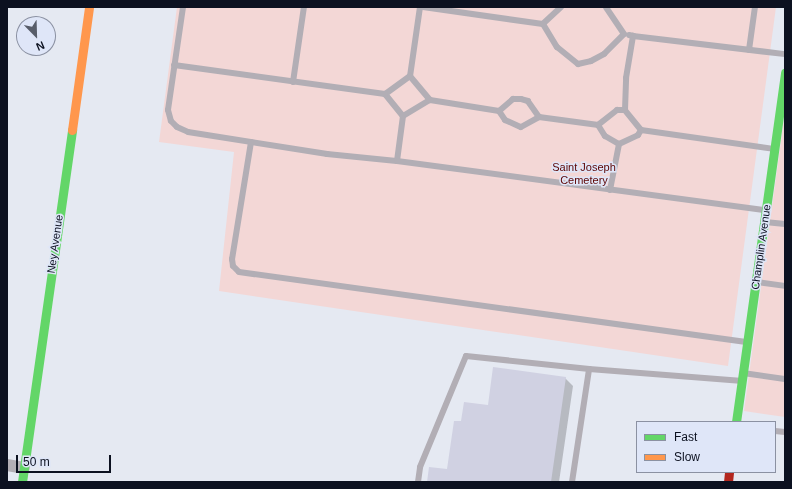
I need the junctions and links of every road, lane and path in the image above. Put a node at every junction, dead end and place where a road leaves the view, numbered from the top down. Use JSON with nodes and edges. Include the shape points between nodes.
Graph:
{"nodes":[{"id":1,"x":89,"y":7,"type":"edge"},
{"id":2,"x":183,"y":7,"type":"edge"},
{"id":3,"x":304,"y":7,"type":"edge"},
{"id":4,"x":420,"y":7,"type":"edge"},
{"id":5,"x":423,"y":7,"type":"edge"},
{"id":6,"x":561,"y":7,"type":"edge"},
{"id":7,"x":606,"y":7,"type":"edge"},
{"id":8,"x":755,"y":7,"type":"edge"},
{"id":9,"x":543,"y":24,"type":"junction"},
{"id":10,"x":624,"y":34,"type":"junction"},
{"id":11,"x":633,"y":36,"type":"junction"},
{"id":12,"x":749,"y":50,"type":"junction"},
{"id":13,"x":785,"y":54,"type":"edge"},
{"id":14,"x":174,"y":65,"type":"junction"},
{"id":15,"x":785,"y":72,"type":"edge"},
{"id":16,"x":410,"y":76,"type":"junction"},
{"id":17,"x":293,"y":82,"type":"junction"},
{"id":18,"x":385,"y":94,"type":"junction"},
{"id":19,"x":430,"y":100,"type":"junction"},
{"id":20,"x":625,"y":110,"type":"junction"},
{"id":21,"x":499,"y":111,"type":"junction"},
{"id":22,"x":403,"y":116,"type":"junction"},
{"id":23,"x":539,"y":117,"type":"junction"},
{"id":24,"x":598,"y":125,"type":"junction"},
{"id":25,"x":781,"y":125,"type":"edge"},
{"id":26,"x":641,"y":130,"type":"junction"},
{"id":27,"x":251,"y":142,"type":"junction"},
{"id":28,"x":618,"y":144,"type":"junction"},
{"id":29,"x":774,"y":149,"type":"junction"},
{"id":30,"x":397,"y":161,"type":"junction"},
{"id":31,"x":610,"y":190,"type":"junction"},
{"id":32,"x":766,"y":210,"type":"junction"},
{"id":33,"x":764,"y":222,"type":"junction"},
{"id":34,"x":785,"y":224,"type":"edge"},
{"id":35,"x":756,"y":282,"type":"junction"},
{"id":36,"x":785,"y":286,"type":"edge"},
{"id":37,"x":748,"y":342,"type":"junction"},
{"id":38,"x":589,"y":369,"type":"junction"},
{"id":39,"x":743,"y":377,"type":"junction"},
{"id":40,"x":785,"y":379,"type":"edge"},
{"id":41,"x":736,"y":421,"type":"edge"},
{"id":42,"x":7,"y":465,"type":"edge"},
{"id":43,"x":24,"y":468,"type":"junction"},
{"id":44,"x":22,"y":482,"type":"edge"},
{"id":45,"x":418,"y":482,"type":"edge"},
{"id":46,"x":572,"y":482,"type":"edge"}],
"edges":[{"from":1,"to":43,"type":"street","name":"Ney Avenue"},
{"from":2,"to":14,"type":"lane"},
{"from":3,"to":17,"type":"lane"},
{"from":4,"to":16,"type":"lane"},
{"from":5,"to":9,"type":"lane"},
{"from":6,"to":9,"type":"lane"},
{"from":7,"to":10,"type":"lane"},
{"from":8,"to":12,"type":"lane"},
{"from":9,"to":10,"type":"lane","via":[[562,52],[578,64],[604,54]]},
{"from":10,"to":11,"type":"lane"},
{"from":11,"to":12,"type":"lane"},
{"from":11,"to":20,"type":"lane","via":[[626,78]]},
{"from":12,"to":13,"type":"lane"},
{"from":14,"to":17,"type":"lane"},
{"from":14,"to":27,"type":"lane","via":[[168,110],[171,121],[177,127],[188,132]]},
{"from":15,"to":25,"type":"street","name":"Champlin Avenue"},
{"from":16,"to":18,"type":"lane"},
{"from":16,"to":19,"type":"lane"},
{"from":17,"to":18,"type":"lane"},
{"from":18,"to":22,"type":"lane"},
{"from":19,"to":21,"type":"lane"},
{"from":19,"to":22,"type":"lane"},
{"from":20,"to":24,"type":"lane","via":[[617,110]]},
{"from":20,"to":26,"type":"lane"},
{"from":21,"to":23,"type":"lane","via":[[505,120],[521,128]]},
{"from":21,"to":23,"type":"lane","via":[[512,99],[521,98],[528,100]]},
{"from":22,"to":30,"type":"lane"},
{"from":23,"to":24,"type":"lane"},
{"from":24,"to":28,"type":"lane","via":[[605,136]]},
{"from":25,"to":29,"type":"street","name":"Champlin Avenue"},
{"from":26,"to":28,"type":"lane","via":[[638,135]]},
{"from":26,"to":29,"type":"lane"},
{"from":27,"to":30,"type":"lane"},
{"from":27,"to":37,"type":"lane","via":[[232,259],[233,266],[239,272]]},
{"from":28,"to":31,"type":"lane"},
{"from":29,"to":32,"type":"street","name":"Champlin Avenue"},
{"from":30,"to":31,"type":"lane"},
{"from":31,"to":32,"type":"lane"},
{"from":32,"to":33,"type":"street","name":"Champlin Avenue"},
{"from":33,"to":34,"type":"lane"},
{"from":33,"to":35,"type":"street","name":"Champlin Avenue"},
{"from":35,"to":36,"type":"lane"},
{"from":35,"to":37,"type":"street","name":"Champlin Avenue"},
{"from":37,"to":39,"type":"street","name":"Champlin Avenue"},
{"from":38,"to":39,"type":"lane"},
{"from":38,"to":45,"type":"lane","via":[[466,356],[420,467]]},
{"from":38,"to":46,"type":"lane"},
{"from":39,"to":40,"type":"lane"},
{"from":39,"to":41,"type":"street","name":"Champlin Avenue"},
{"from":42,"to":43,"type":"street"},
{"from":43,"to":44,"type":"street","name":"Ney Avenue"}]}
